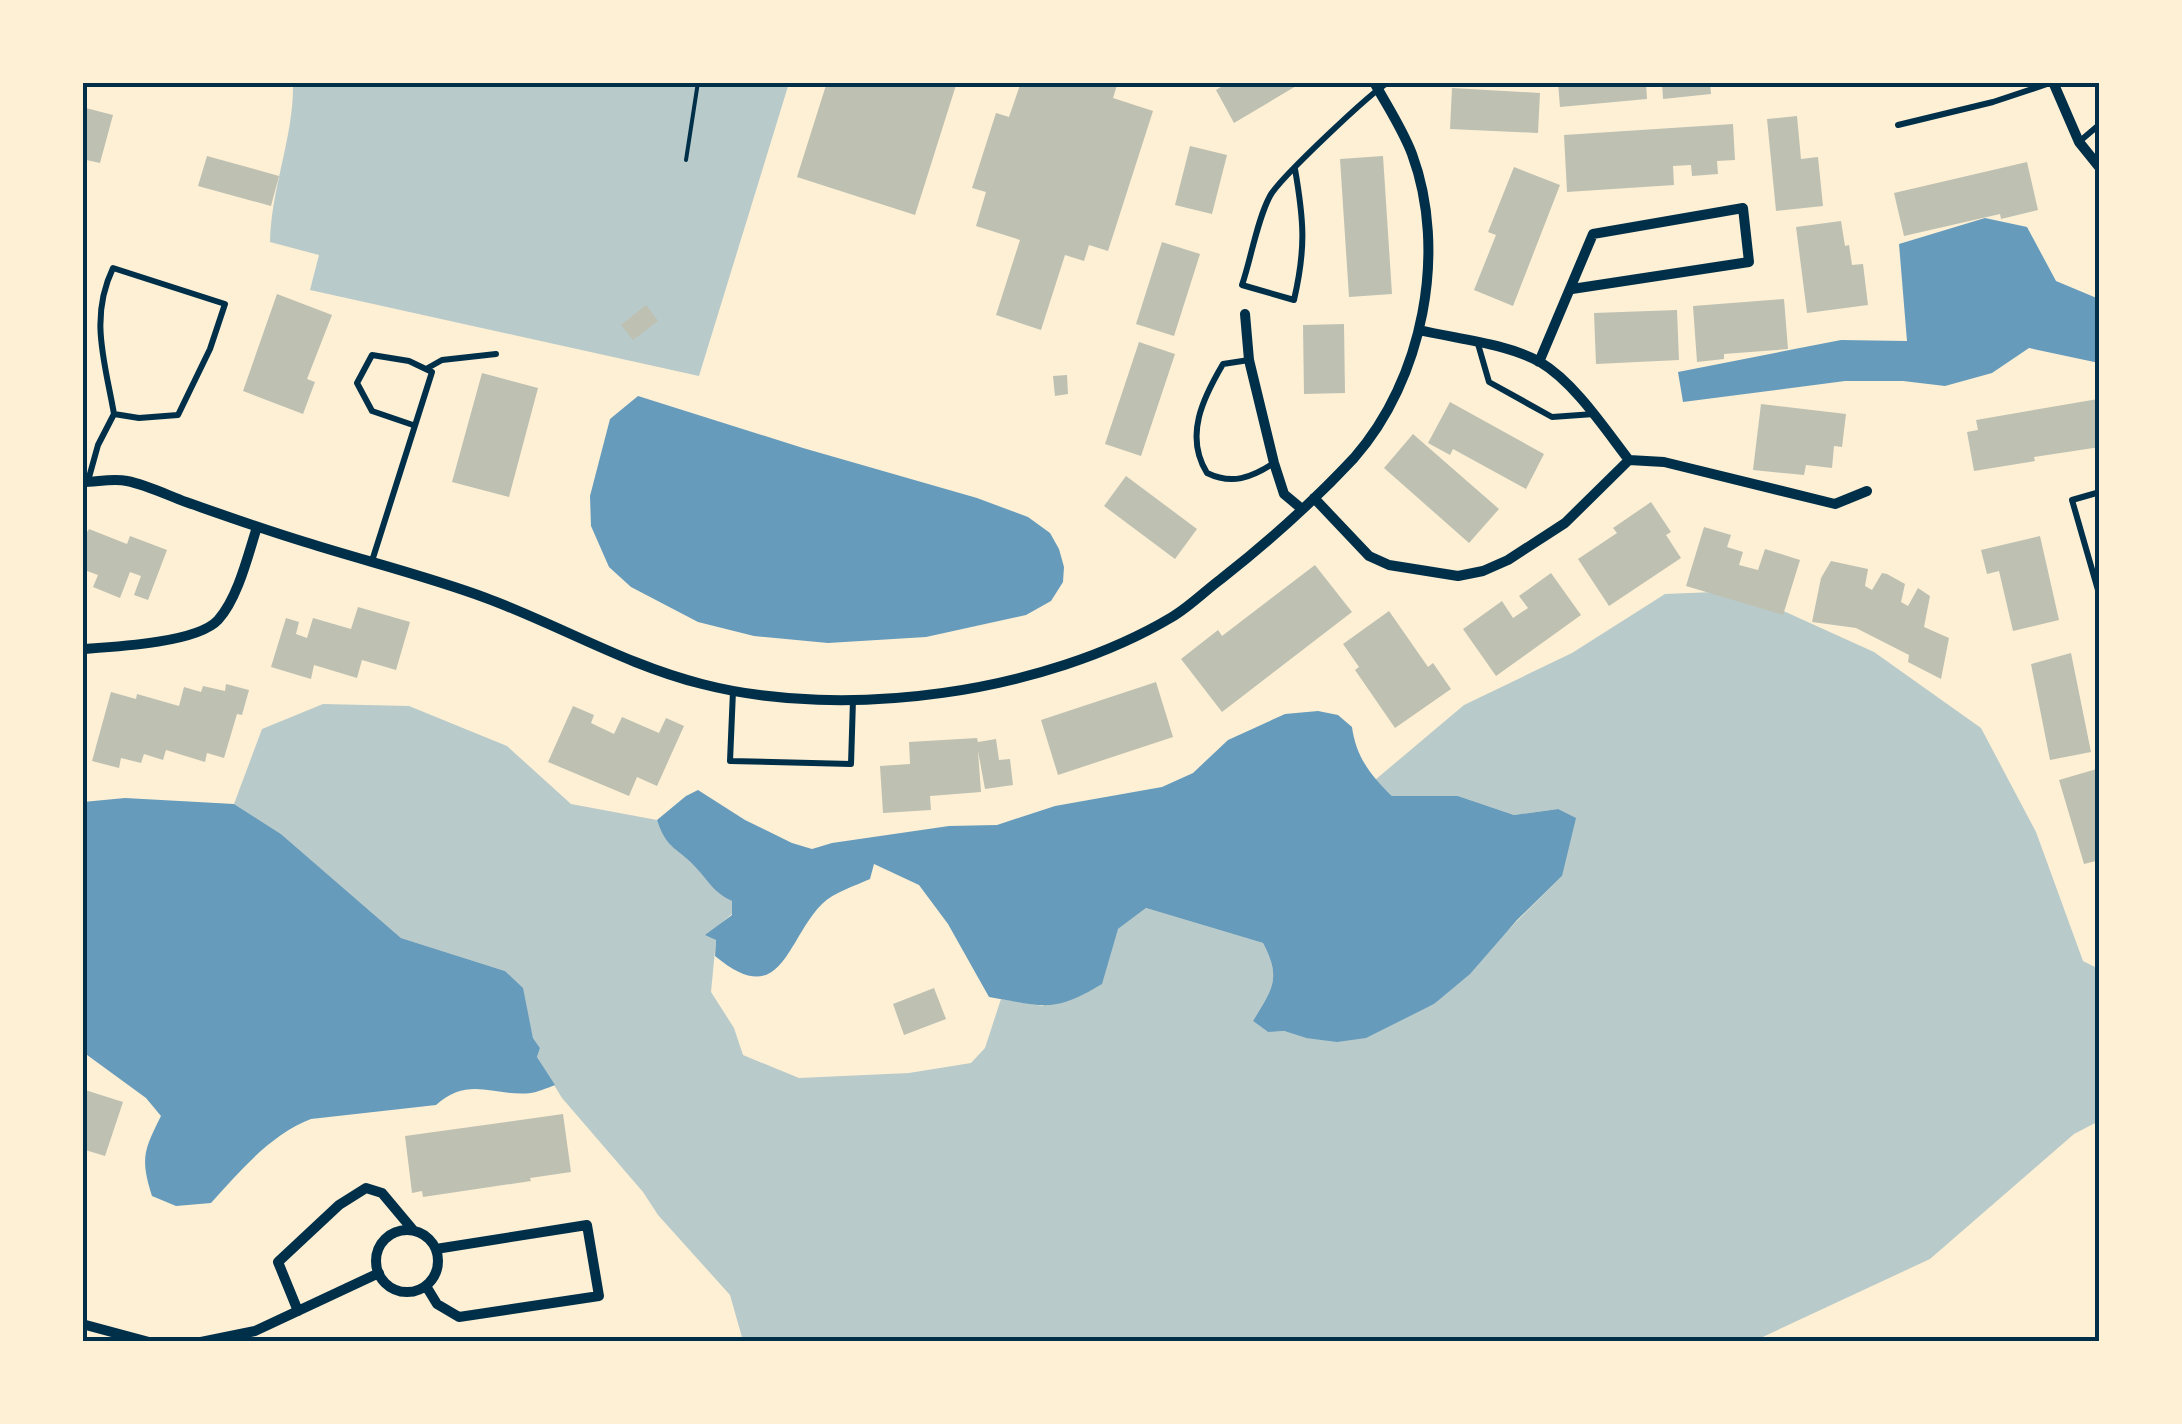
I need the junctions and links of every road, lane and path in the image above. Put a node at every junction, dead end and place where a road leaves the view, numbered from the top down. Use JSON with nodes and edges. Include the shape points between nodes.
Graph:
{"nodes":[{"id":1,"x":698,"y":82,"type":"edge"},
{"id":2,"x":1389,"y":82,"type":"edge"},
{"id":3,"x":2053,"y":82,"type":"edge"},
{"id":4,"x":1376,"y":86,"type":"edge"},
{"id":5,"x":2100,"y":124,"type":"edge"},
{"id":6,"x":1898,"y":125,"type":"dead end"},
{"id":7,"x":2079,"y":142,"type":"junction"},
{"id":8,"x":686,"y":160,"type":"dead end"},
{"id":9,"x":2100,"y":168,"type":"edge"},
{"id":10,"x":1295,"y":169,"type":"junction"},
{"id":11,"x":1572,"y":289,"type":"junction"},
{"id":12,"x":1245,"y":314,"type":"dead end"},
{"id":13,"x":1419,"y":330,"type":"junction"},
{"id":14,"x":1478,"y":344,"type":"junction"},
{"id":15,"x":496,"y":354,"type":"dead end"},
{"id":16,"x":1249,"y":360,"type":"junction"},
{"id":17,"x":1540,"y":362,"type":"junction"},
{"id":18,"x":426,"y":369,"type":"junction"},
{"id":19,"x":114,"y":414,"type":"junction"},
{"id":20,"x":1595,"y":414,"type":"junction"},
{"id":21,"x":413,"y":424,"type":"junction"},
{"id":22,"x":1628,"y":460,"type":"junction"},
{"id":23,"x":1274,"y":464,"type":"junction"},
{"id":24,"x":84,"y":482,"type":"edge"},
{"id":25,"x":1867,"y":491,"type":"dead end"},
{"id":26,"x":2100,"y":492,"type":"edge"},
{"id":27,"x":1314,"y":498,"type":"junction"},
{"id":28,"x":1302,"y":509,"type":"junction"},
{"id":29,"x":257,"y":527,"type":"junction"},
{"id":30,"x":371,"y":562,"type":"junction"},
{"id":31,"x":2100,"y":597,"type":"edge"},
{"id":32,"x":82,"y":649,"type":"edge"},
{"id":33,"x":733,"y":690,"type":"junction"},
{"id":34,"x":854,"y":700,"type":"junction"},
{"id":35,"x":414,"y":1230,"type":"junction"},
{"id":36,"x":436,"y":1249,"type":"junction"},
{"id":37,"x":379,"y":1273,"type":"junction"},
{"id":38,"x":426,"y":1286,"type":"junction"},
{"id":39,"x":298,"y":1311,"type":"junction"},
{"id":40,"x":85,"y":1325,"type":"edge"},
{"id":41,"x":255,"y":1336,"type":"edge"},
{"id":42,"x":86,"y":1342,"type":"edge"},
{"id":43,"x":149,"y":1342,"type":"edge"},
{"id":44,"x":202,"y":1342,"type":"edge"}],
"edges":[{"from":1,"to":8,"type":"path"},
{"from":2,"to":4,"type":"lane"},
{"from":3,"to":6,"type":"lane"},
{"from":3,"to":7,"type":"street"},
{"from":4,"to":10,"type":"lane"},
{"from":4,"to":13,"type":"street","via":[[1413,157],[1423,202],[1427,280]]},
{"from":5,"to":7,"type":"lane"},
{"from":7,"to":9,"type":"street"},
{"from":10,"to":10,"type":"lane","via":[[1271,194],[1242,286],[1294,300],[1304,226]]},
{"from":11,"to":11,"type":"street","via":[[1593,234],[1743,208],[1749,262]]},
{"from":11,"to":17,"type":"street"},
{"from":12,"to":16,"type":"street"},
{"from":13,"to":14,"type":"street"},
{"from":13,"to":27,"type":"street","via":[[1406,372],[1365,445]]},
{"from":14,"to":17,"type":"street"},
{"from":14,"to":20,"type":"lane","via":[[1489,382],[1552,417]]},
{"from":15,"to":18,"type":"lane","via":[[442,360]]},
{"from":16,"to":23,"type":"street"},
{"from":16,"to":23,"type":"lane","via":[[1223,364],[1209,388],[1194,438],[1198,458],[1207,472],[1231,480]]},
{"from":17,"to":20,"type":"street"},
{"from":18,"to":21,"type":"lane","via":[[432,372]]},
{"from":18,"to":21,"type":"lane","via":[[372,355],[356,383],[372,410]]},
{"from":19,"to":19,"type":"lane","via":[[178,415],[226,304],[112,268],[98,316]]},
{"from":19,"to":24,"type":"lane"},
{"from":20,"to":22,"type":"street"},
{"from":21,"to":30,"type":"lane"},
{"from":22,"to":25,"type":"street","via":[[1664,462],[1835,504]]},
{"from":22,"to":27,"type":"street","via":[[1565,523],[1508,560],[1458,576],[1389,566],[1368,556]]},
{"from":23,"to":28,"type":"street","via":[[1284,494]]},
{"from":24,"to":29,"type":"street","via":[[124,480]]},
{"from":26,"to":31,"type":"lane","via":[[2072,500]]},
{"from":27,"to":28,"type":"street"},
{"from":28,"to":34,"type":"street","via":[[1174,616],[1112,648],[940,694]]},
{"from":29,"to":30,"type":"street"},
{"from":29,"to":32,"type":"street","via":[[218,621],[139,645]]},
{"from":30,"to":33,"type":"street","via":[[482,596],[630,662]]},
{"from":33,"to":34,"type":"street"},
{"from":33,"to":34,"type":"lane","via":[[730,761],[851,764]]},
{"from":35,"to":36,"type":"street"},
{"from":35,"to":37,"type":"street","via":[[385,1239]]},
{"from":35,"to":39,"type":"street","via":[[382,1193],[366,1188],[339,1205],[278,1262]]},
{"from":36,"to":38,"type":"street","via":[[438,1270]]},
{"from":36,"to":38,"type":"street","via":[[587,1226],[599,1296],[459,1318],[437,1304]]},
{"from":37,"to":38,"type":"street","via":[[397,1290]]},
{"from":37,"to":39,"type":"street"},
{"from":39,"to":41,"type":"street"},
{"from":40,"to":42,"type":"street"},
{"from":40,"to":43,"type":"street"},
{"from":41,"to":44,"type":"street"}]}
